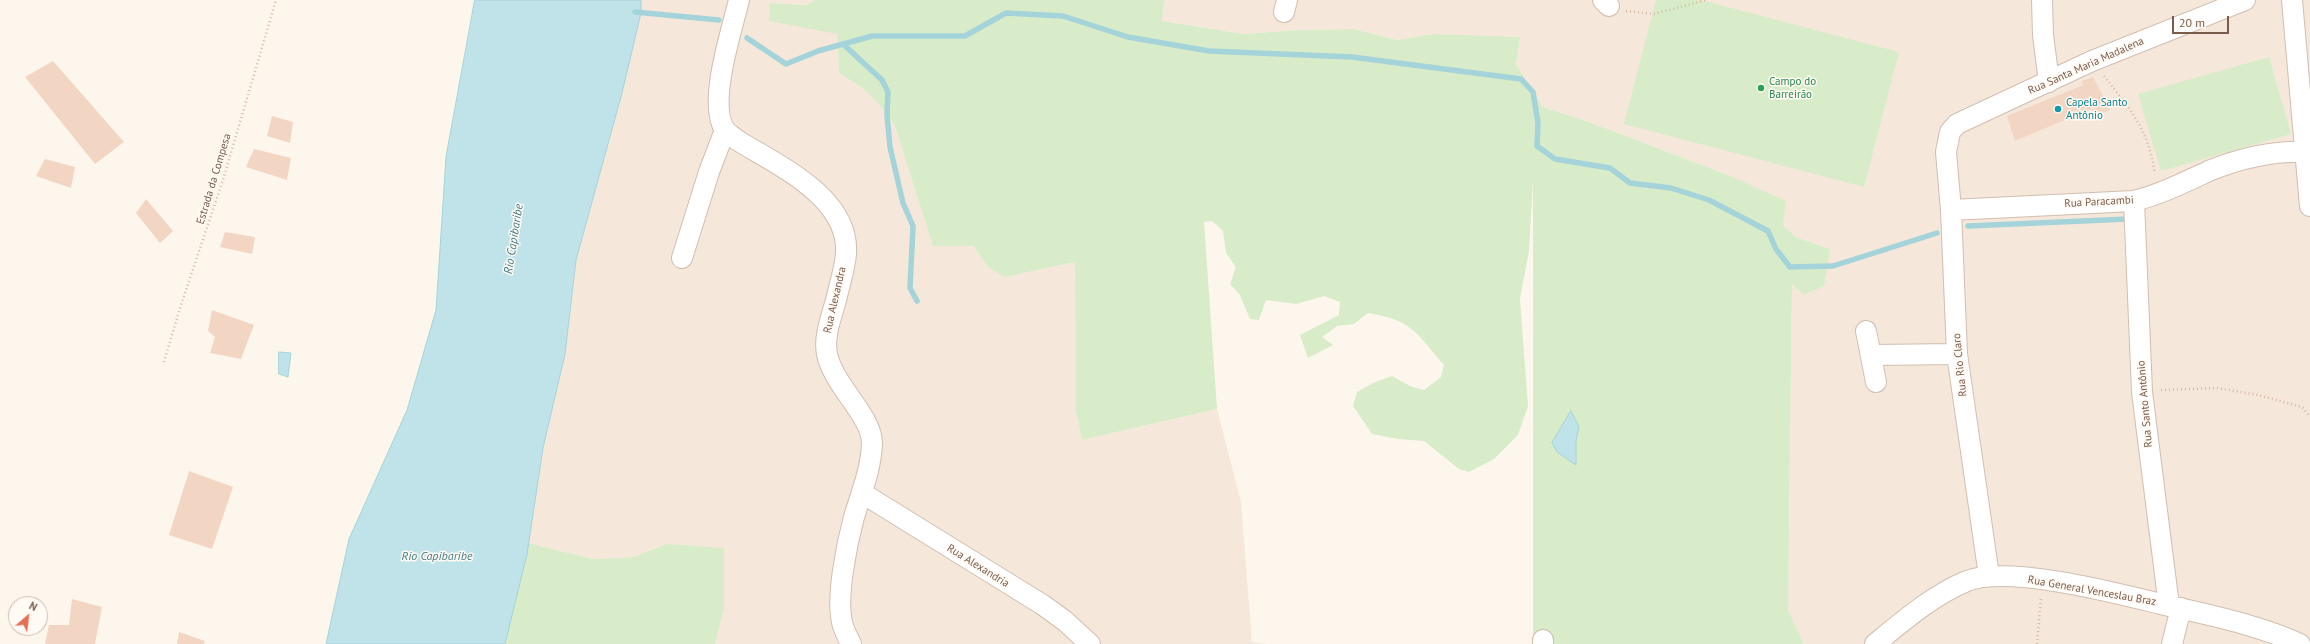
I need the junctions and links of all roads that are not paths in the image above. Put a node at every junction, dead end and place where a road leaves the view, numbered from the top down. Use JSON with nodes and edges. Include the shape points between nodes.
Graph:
{"nodes":[{"id":1,"x":739,"y":0,"type":"edge"},
{"id":2,"x":2042,"y":0,"type":"edge"},
{"id":3,"x":2245,"y":0,"type":"edge"},
{"id":4,"x":2292,"y":0,"type":"edge"},
{"id":5,"x":2049,"y":82,"type":"junction"},
{"id":6,"x":725,"y":130,"type":"junction"},
{"id":7,"x":1946,"y":152,"type":"joint"},
{"id":8,"x":2308,"y":152,"type":"edge"},
{"id":9,"x":2134,"y":201,"type":"junction"},
{"id":10,"x":2310,"y":206,"type":"edge"},
{"id":11,"x":1951,"y":210,"type":"junction"},
{"id":12,"x":682,"y":258,"type":"dead end"},
{"id":13,"x":1866,"y":331,"type":"dead end"},
{"id":14,"x":1957,"y":354,"type":"junction"},
{"id":15,"x":1872,"y":356,"type":"junction"},
{"id":16,"x":1876,"y":382,"type":"dead end"},
{"id":17,"x":862,"y":493,"type":"junction"},
{"id":18,"x":1989,"y":576,"type":"junction"},
{"id":19,"x":2175,"y":607,"type":"junction"},
{"id":20,"x":851,"y":644,"type":"edge"},
{"id":21,"x":1090,"y":644,"type":"edge"},
{"id":22,"x":1875,"y":644,"type":"edge"},
{"id":23,"x":2172,"y":644,"type":"edge"},
{"id":24,"x":2300,"y":644,"type":"edge"}],
"edges":[{"from":1,"to":6,"type":"street","via":[[719,86],[719,110]]},
{"from":2,"to":5,"type":"street"},
{"from":3,"to":5,"type":"street","name":"Rua Santa Maria Madalena","via":[[2092,61]]},
{"from":4,"to":8,"type":"street"},
{"from":5,"to":7,"type":"street","name":"Rua Santa Maria Madalena","via":[[1957,124],[1950,132]]},
{"from":6,"to":12,"type":"street","via":[[708,172]]},
{"from":6,"to":17,"type":"street","name":"Rua Alexandra","via":[[817,191],[834,210],[842,229],[846,253],[827,337],[827,354],[834,375],[872,432],[872,445]]},
{"from":7,"to":11,"type":"street","name":"Rua Rio Claro"},
{"from":8,"to":9,"type":"street","name":"Rua Paracambi","via":[[2262,155],[2234,162],[2158,195]]},
{"from":8,"to":10,"type":"street"},
{"from":9,"to":11,"type":"street","name":"Rua Paracambi"},
{"from":9,"to":19,"type":"street","name":"Rua Santo Antônio","via":[[2142,392]]},
{"from":11,"to":14,"type":"street","name":"Rua Rio Claro"},
{"from":13,"to":15,"type":"street"},
{"from":14,"to":15,"type":"street"},
{"from":14,"to":18,"type":"street","name":"Rua Rio Claro"},
{"from":15,"to":16,"type":"street"},
{"from":17,"to":20,"type":"street","name":"Rua Alexandra","via":[[841,583],[842,621]]},
{"from":17,"to":21,"type":"street","name":"Rua Alexandria","via":[[1043,605]]},
{"from":18,"to":19,"type":"street","name":"Rua General Venceslau Braz","via":[[2043,580]]},
{"from":18,"to":22,"type":"street","name":"Rua General Venceslau Braz","via":[[1968,581],[1941,595]]},
{"from":19,"to":23,"type":"street"},
{"from":19,"to":24,"type":"street","name":"Rua General Venceslau Braz","via":[[2241,622]]}]}
